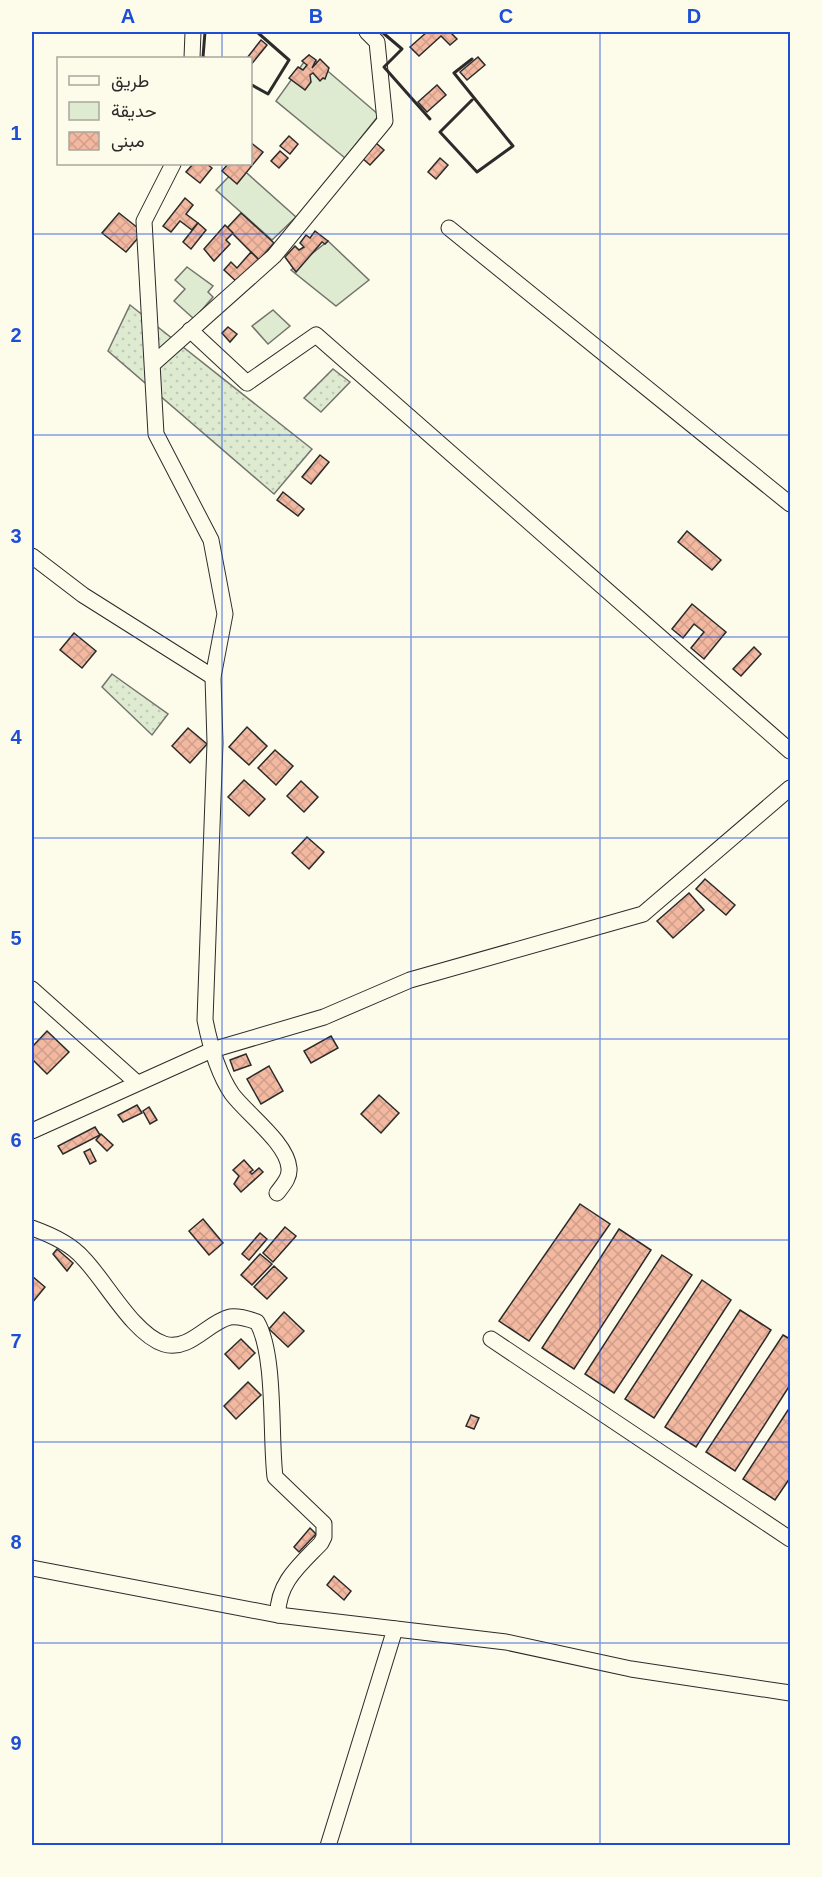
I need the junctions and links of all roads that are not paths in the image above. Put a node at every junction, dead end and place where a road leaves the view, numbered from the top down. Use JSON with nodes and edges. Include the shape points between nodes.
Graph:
{"nodes":[{"id":1,"x":193,"y":32,"type":"edge"},
{"id":2,"x":367,"y":32,"type":"edge"},
{"id":3,"x":192,"y":57,"type":"edge"},
{"id":4,"x":172,"y":165,"type":"edge"},
{"id":5,"x":449,"y":228,"type":"dead end"},
{"id":6,"x":190,"y":330,"type":"junction"},
{"id":7,"x":153,"y":364,"type":"junction"},
{"id":8,"x":790,"y":504,"type":"edge"},
{"id":9,"x":32,"y":556,"type":"edge"},
{"id":10,"x":213,"y":677,"type":"junction"},
{"id":11,"x":790,"y":751,"type":"edge"},
{"id":12,"x":790,"y":788,"type":"edge"},
{"id":13,"x":32,"y":989,"type":"edge"},
{"id":14,"x":212,"y":1050,"type":"junction"},
{"id":15,"x":136,"y":1082,"type":"junction"},
{"id":16,"x":32,"y":1131,"type":"edge"},
{"id":17,"x":277,"y":1193,"type":"dead end"},
{"id":18,"x":32,"y":1228,"type":"edge"},
{"id":19,"x":491,"y":1339,"type":"dead end"},
{"id":20,"x":790,"y":1539,"type":"edge"},
{"id":21,"x":32,"y":1568,"type":"edge"},
{"id":22,"x":278,"y":1615,"type":"junction"},
{"id":23,"x":395,"y":1629,"type":"junction"},
{"id":24,"x":790,"y":1693,"type":"edge"},
{"id":25,"x":328,"y":1845,"type":"edge"}],
"edges":[{"from":1,"to":3,"type":"street"},
{"from":2,"to":6,"type":"street","via":[[377,42],[385,121],[274,256]]},
{"from":4,"to":7,"type":"street","via":[[144,221]]},
{"from":5,"to":8,"type":"street"},
{"from":6,"to":7,"type":"street"},
{"from":6,"to":11,"type":"street","via":[[247,383],[316,335]]},
{"from":7,"to":10,"type":"street","via":[[156,434],[212,540],[225,614]]},
{"from":9,"to":10,"type":"street","via":[[83,595]]},
{"from":10,"to":14,"type":"street","via":[[215,743],[205,1020]]},
{"from":12,"to":14,"type":"street","via":[[643,914],[410,980],[324,1017]]},
{"from":13,"to":15,"type":"street"},
{"from":14,"to":15,"type":"street"},
{"from":14,"to":17,"type":"street","via":[[232,1094],[283,1153],[289,1167],[287,1179]]},
{"from":15,"to":16,"type":"street"},
{"from":18,"to":22,"type":"street","via":[[50,1234],[82,1257],[122,1308],[164,1344],[180,1345],[229,1318],[258,1322],[269,1364],[275,1478],[324,1524],[321,1543],[279,1592]]},
{"from":19,"to":20,"type":"street"},
{"from":21,"to":22,"type":"street"},
{"from":22,"to":23,"type":"street"},
{"from":23,"to":24,"type":"street","via":[[506,1642],[698,1681]]},
{"from":23,"to":25,"type":"street"}]}
